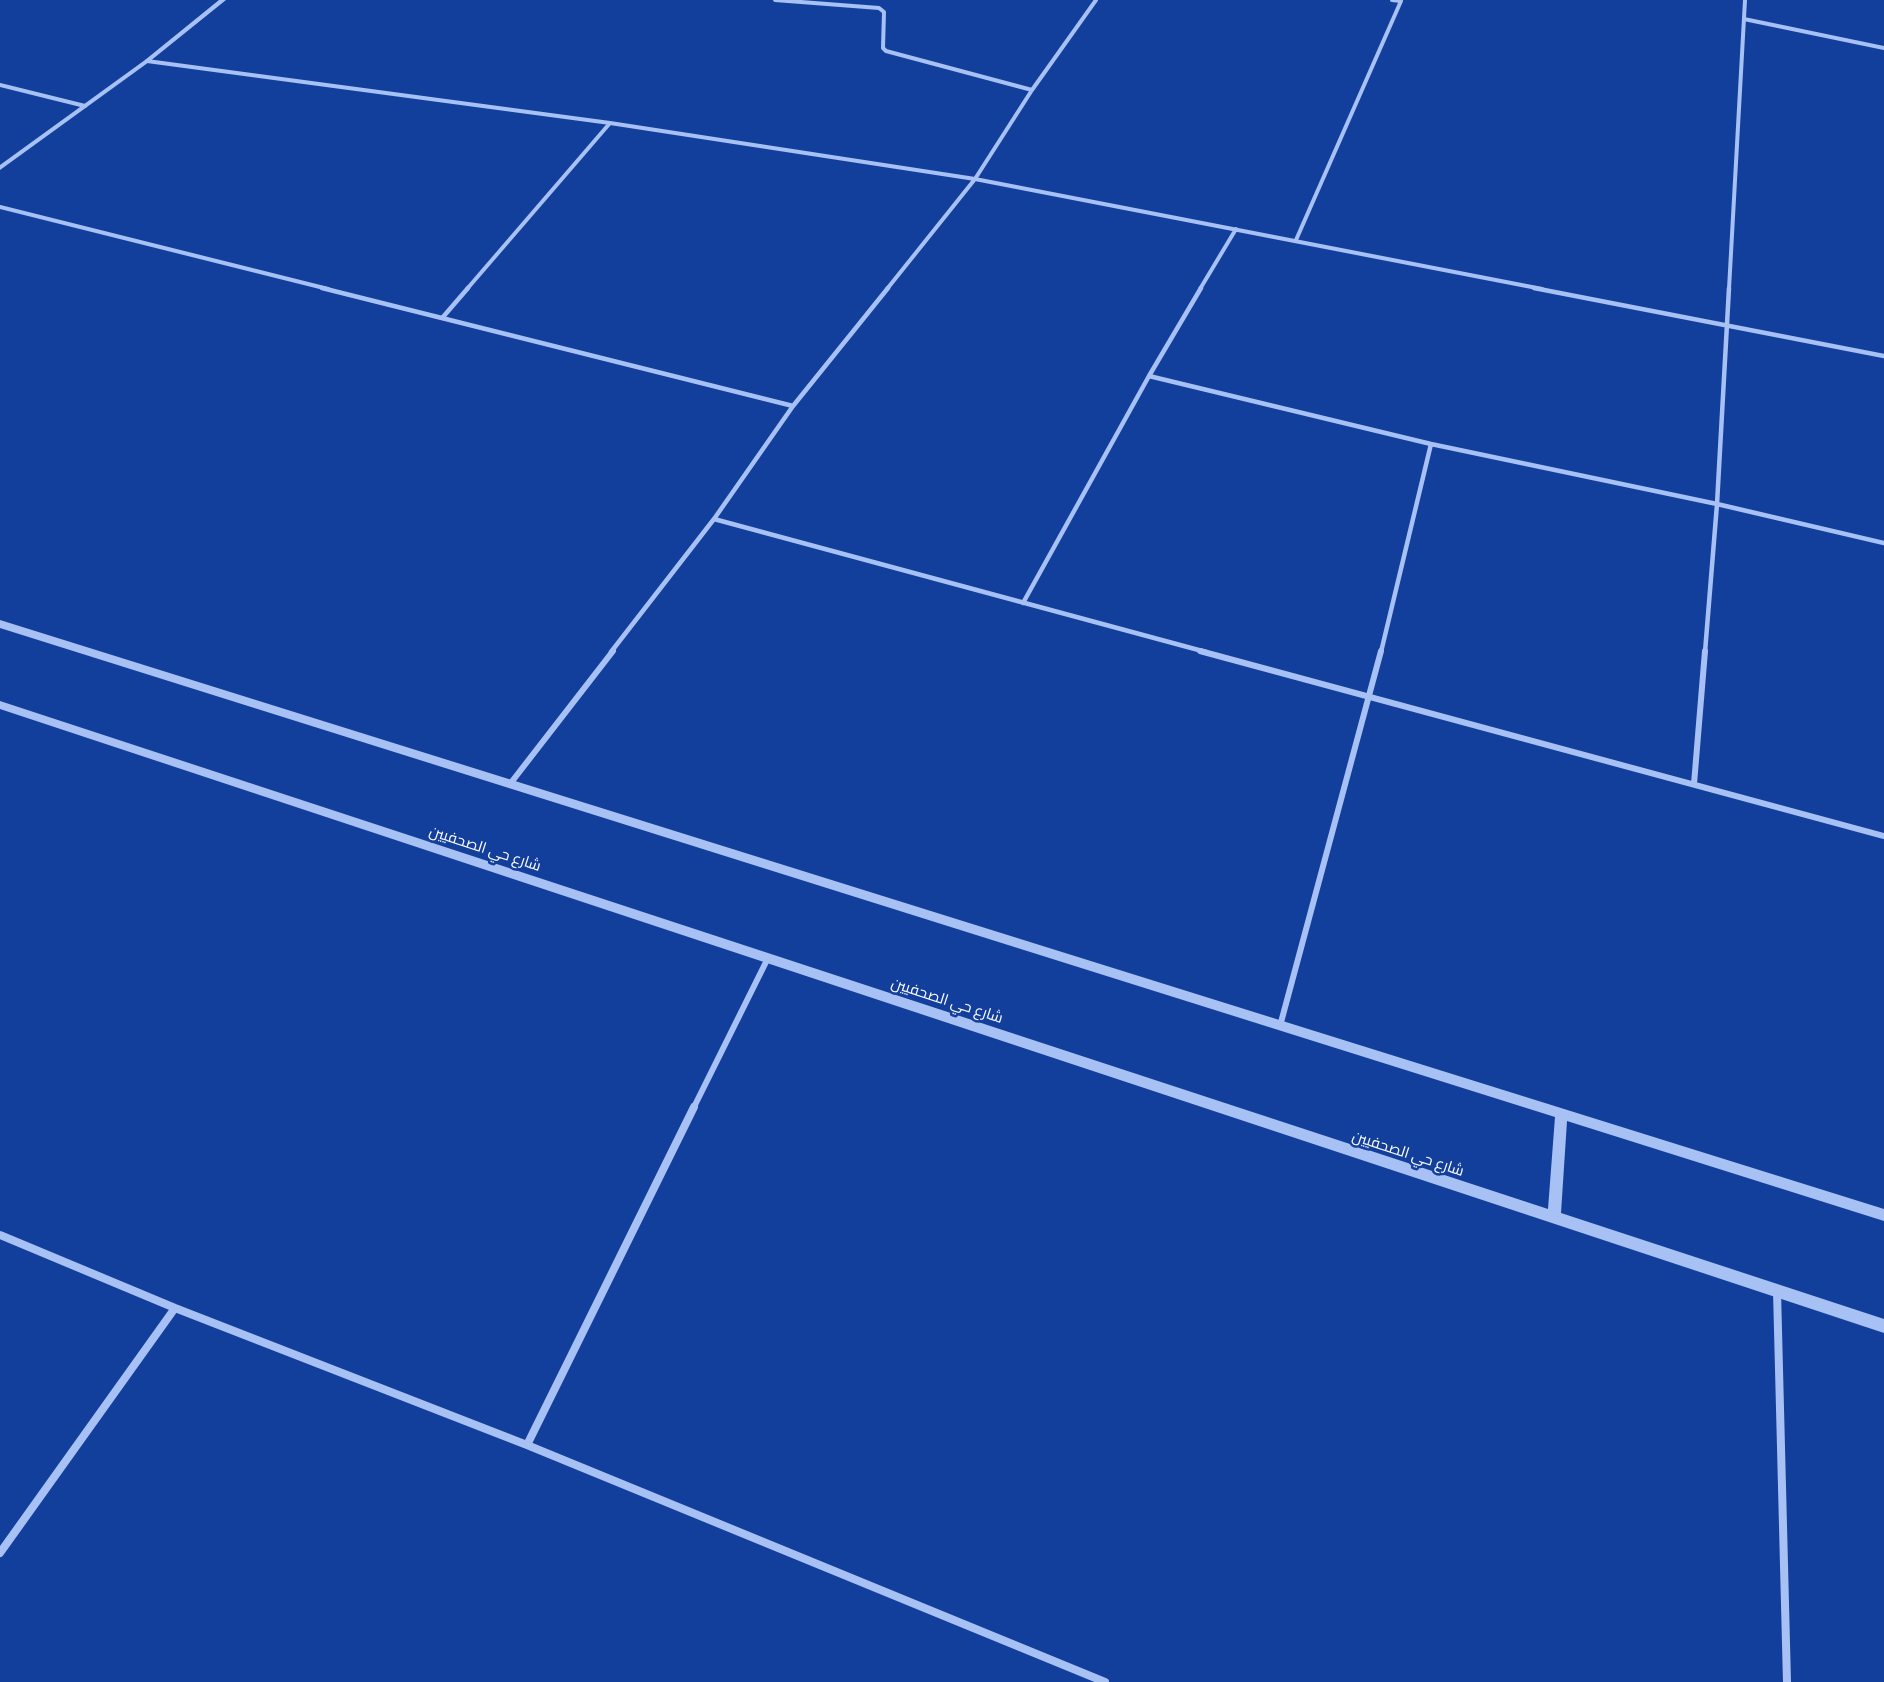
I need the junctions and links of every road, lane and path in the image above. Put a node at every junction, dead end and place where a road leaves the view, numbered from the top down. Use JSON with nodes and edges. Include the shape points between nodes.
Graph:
{"nodes":[{"id":1,"x":224,"y":0,"type":"edge"},
{"id":2,"x":775,"y":0,"type":"edge"},
{"id":3,"x":1096,"y":0,"type":"edge"},
{"id":4,"x":1392,"y":0,"type":"edge"},
{"id":5,"x":1745,"y":0,"type":"edge"},
{"id":6,"x":1744,"y":19,"type":"junction"},
{"id":7,"x":1884,"y":48,"type":"edge"},
{"id":8,"x":147,"y":61,"type":"junction"},
{"id":9,"x":0,"y":85,"type":"edge"},
{"id":10,"x":1032,"y":90,"type":"junction"},
{"id":11,"x":85,"y":106,"type":"junction"},
{"id":12,"x":610,"y":123,"type":"junction"},
{"id":13,"x":0,"y":168,"type":"edge"},
{"id":14,"x":975,"y":179,"type":"junction"},
{"id":15,"x":0,"y":207,"type":"edge"},
{"id":16,"x":1236,"y":229,"type":"junction"},
{"id":17,"x":1296,"y":240,"type":"junction"},
{"id":18,"x":443,"y":317,"type":"junction"},
{"id":19,"x":1727,"y":326,"type":"junction"},
{"id":20,"x":1884,"y":356,"type":"edge"},
{"id":21,"x":1149,"y":376,"type":"junction"},
{"id":22,"x":793,"y":405,"type":"junction"},
{"id":23,"x":1431,"y":444,"type":"junction"},
{"id":24,"x":1717,"y":504,"type":"junction"},
{"id":25,"x":714,"y":519,"type":"junction"},
{"id":26,"x":1884,"y":543,"type":"edge"},
{"id":27,"x":1023,"y":603,"type":"junction"},
{"id":28,"x":0,"y":624,"type":"edge"},
{"id":29,"x":1370,"y":696,"type":"junction"},
{"id":30,"x":0,"y":705,"type":"edge"},
{"id":31,"x":510,"y":784,"type":"junction"},
{"id":32,"x":1694,"y":784,"type":"junction"},
{"id":33,"x":1884,"y":836,"type":"edge"},
{"id":34,"x":768,"y":958,"type":"junction"},
{"id":35,"x":1280,"y":1026,"type":"junction"},
{"id":36,"x":1561,"y":1114,"type":"junction"},
{"id":37,"x":1884,"y":1215,"type":"edge"},
{"id":38,"x":1554,"y":1218,"type":"junction"},
{"id":39,"x":0,"y":1235,"type":"edge"},
{"id":40,"x":1777,"y":1291,"type":"junction"},
{"id":41,"x":175,"y":1308,"type":"junction"},
{"id":42,"x":1884,"y":1326,"type":"edge"},
{"id":43,"x":527,"y":1445,"type":"junction"},
{"id":44,"x":0,"y":1553,"type":"edge"},
{"id":45,"x":1105,"y":1682,"type":"edge"},
{"id":46,"x":1787,"y":1682,"type":"edge"}],
"edges":[{"from":1,"to":8,"type":"street"},
{"from":2,"to":10,"type":"street","via":[[879,8],[884,12],[886,51]]},
{"from":3,"to":10,"type":"street"},
{"from":4,"to":17,"type":"street","via":[[1401,2]]},
{"from":5,"to":6,"type":"street"},
{"from":6,"to":7,"type":"street"},
{"from":6,"to":19,"type":"street"},
{"from":8,"to":11,"type":"street"},
{"from":8,"to":12,"type":"street"},
{"from":9,"to":11,"type":"street"},
{"from":10,"to":14,"type":"street"},
{"from":11,"to":13,"type":"street"},
{"from":12,"to":14,"type":"street"},
{"from":12,"to":18,"type":"street"},
{"from":14,"to":16,"type":"street"},
{"from":14,"to":22,"type":"street"},
{"from":15,"to":18,"type":"street"},
{"from":16,"to":17,"type":"street"},
{"from":16,"to":21,"type":"street"},
{"from":17,"to":19,"type":"street"},
{"from":18,"to":22,"type":"street"},
{"from":19,"to":20,"type":"street"},
{"from":19,"to":24,"type":"street"},
{"from":21,"to":23,"type":"street"},
{"from":21,"to":27,"type":"street"},
{"from":22,"to":25,"type":"street"},
{"from":23,"to":24,"type":"street"},
{"from":23,"to":29,"type":"street"},
{"from":24,"to":26,"type":"street"},
{"from":24,"to":32,"type":"street"},
{"from":25,"to":27,"type":"street"},
{"from":25,"to":31,"type":"street"},
{"from":27,"to":29,"type":"street"},
{"from":28,"to":31,"type":"street"},
{"from":29,"to":32,"type":"street"},
{"from":29,"to":35,"type":"street"},
{"from":30,"to":34,"type":"street","name":"شارع حي الصحفيين"},
{"from":31,"to":35,"type":"street"},
{"from":32,"to":33,"type":"street"},
{"from":34,"to":38,"type":"street","name":"شارع حي الصحفيين"},
{"from":34,"to":43,"type":"street"},
{"from":35,"to":36,"type":"street"},
{"from":36,"to":37,"type":"street"},
{"from":36,"to":38,"type":"street"},
{"from":38,"to":40,"type":"street","name":"شارع حي الصحفيين"},
{"from":39,"to":41,"type":"street"},
{"from":40,"to":42,"type":"street","name":"شارع حي الصحفيين"},
{"from":40,"to":46,"type":"street"},
{"from":41,"to":43,"type":"street"},
{"from":41,"to":44,"type":"street"},
{"from":43,"to":45,"type":"street"}]}
